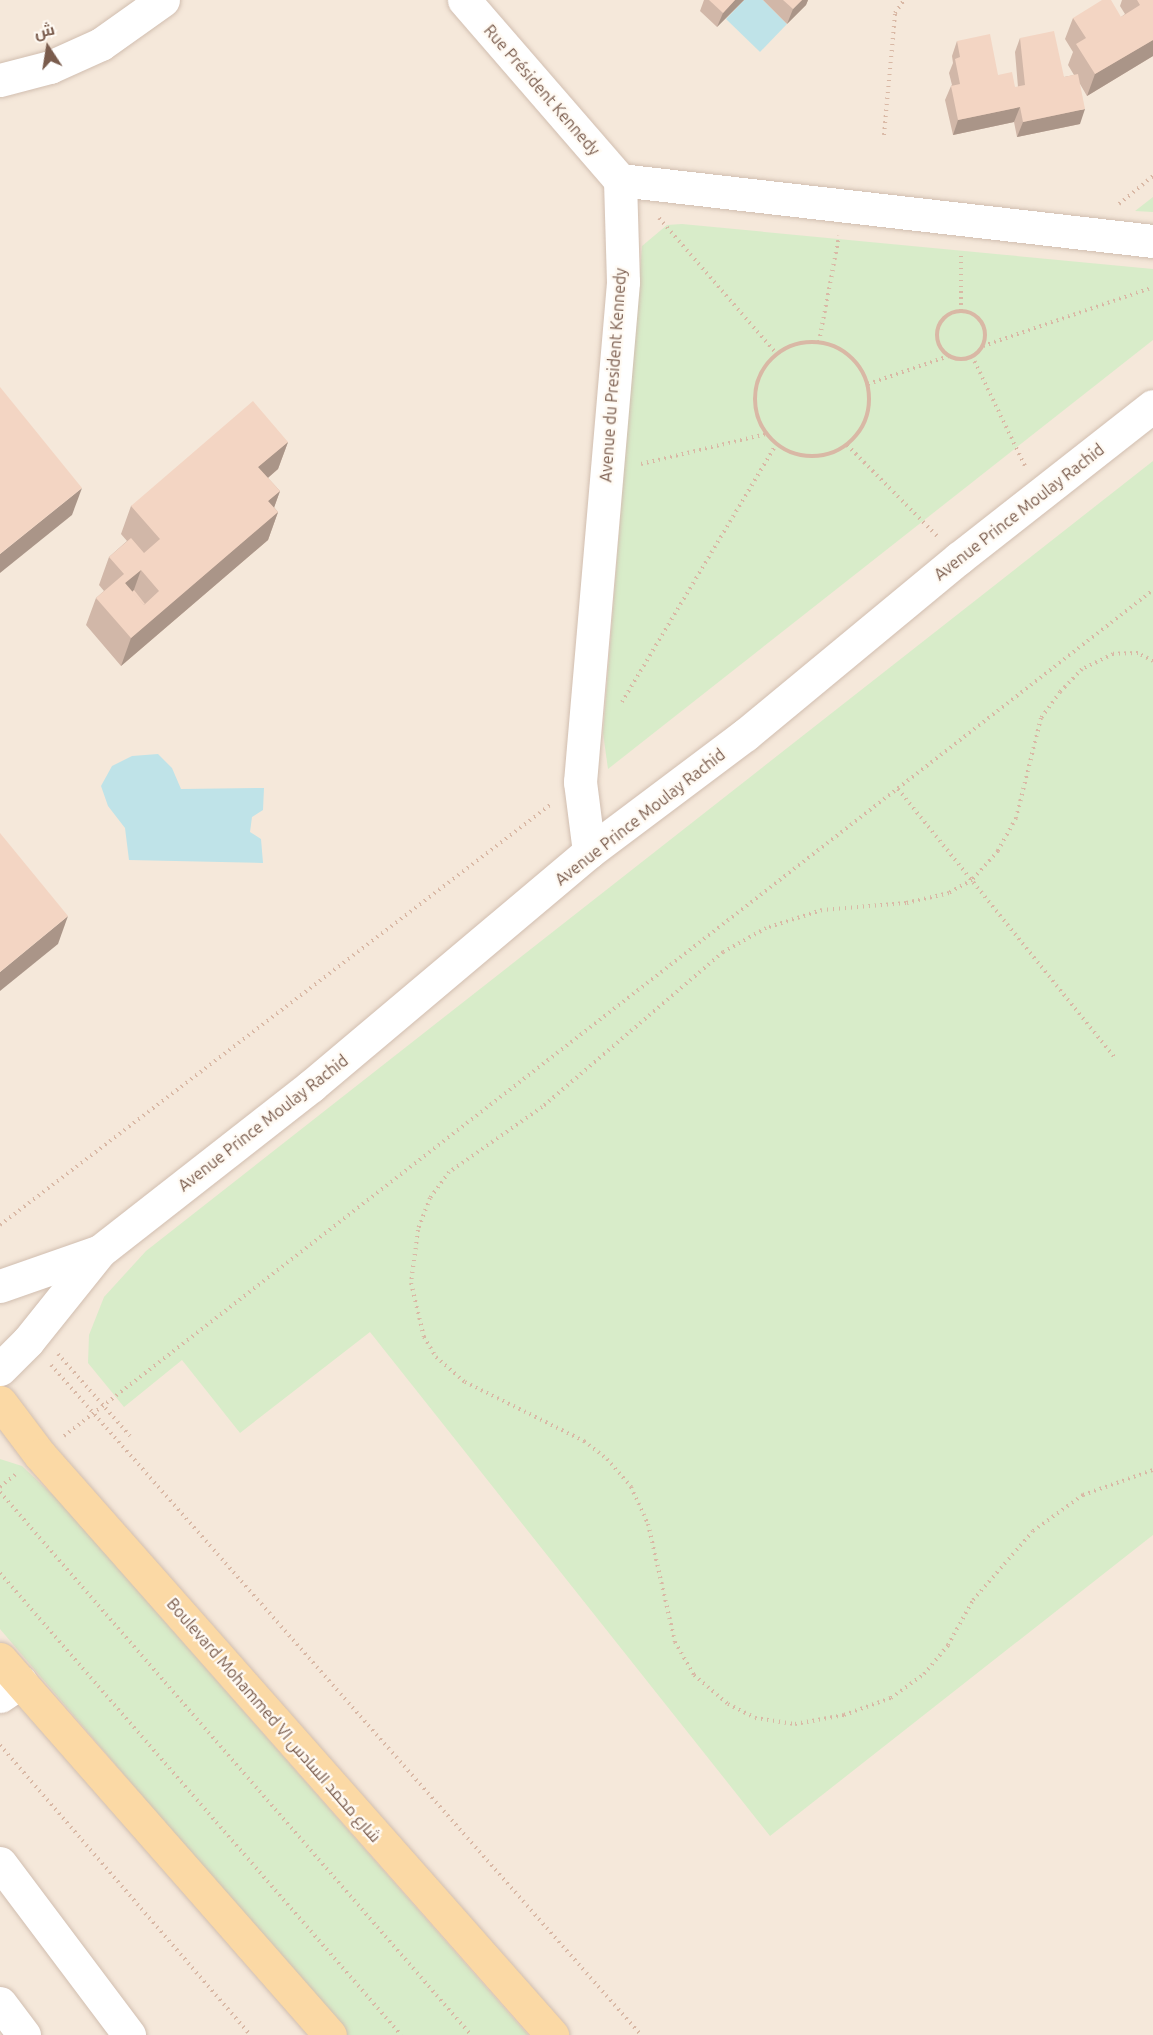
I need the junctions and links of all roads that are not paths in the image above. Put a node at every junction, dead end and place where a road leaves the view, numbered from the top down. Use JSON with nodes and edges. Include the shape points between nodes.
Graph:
{"nodes":[{"id":1,"x":163,"y":0,"type":"edge"},
{"id":2,"x":464,"y":0,"type":"edge"},
{"id":3,"x":0,"y":80,"type":"edge"},
{"id":4,"x":620,"y":180,"type":"junction"},
{"id":5,"x":1153,"y":241,"type":"edge"},
{"id":6,"x":1153,"y":406,"type":"edge"},
{"id":7,"x":589,"y":852,"type":"junction"},
{"id":8,"x":100,"y":1251,"type":"junction"},
{"id":9,"x":0,"y":1286,"type":"edge"},
{"id":10,"x":0,"y":1369,"type":"edge"},
{"id":11,"x":0,"y":1402,"type":"edge"},
{"id":12,"x":7,"y":1679,"type":"edge"},
{"id":13,"x":0,"y":1863,"type":"edge"},
{"id":14,"x":0,"y":2003,"type":"edge"},
{"id":15,"x":24,"y":2035,"type":"edge"},
{"id":16,"x":129,"y":2035,"type":"edge"},
{"id":17,"x":330,"y":2035,"type":"edge"},
{"id":18,"x":552,"y":2035,"type":"edge"}],
"edges":[{"from":1,"to":3,"type":"street","via":[[101,44],[50,67]]},
{"from":2,"to":4,"type":"street","name":"Rue Président Kennedy"},
{"from":4,"to":5,"type":"street"},
{"from":4,"to":7,"type":"street","name":"Avenue du President Kennedy","via":[[623,282],[580,782]]},
{"from":6,"to":7,"type":"street","name":"Avenue Prince Moulay Rachid","via":[[959,558],[745,735]]},
{"from":7,"to":8,"type":"street","name":"Avenue Prince Moulay Rachid","via":[[311,1086]]},
{"from":8,"to":9,"type":"street","name":"Avenue Prince Moulay Rachid"},
{"from":8,"to":10,"type":"street","name":"Avenue Prince Moulay Rachid"},
{"from":11,"to":18,"type":"main road","name":"Boulevard Mohammed VI شارع محمد السادس","via":[[40,1455]]},
{"from":12,"to":17,"type":"main road"},
{"from":13,"to":16,"type":"street"},
{"from":14,"to":15,"type":"street"}]}
